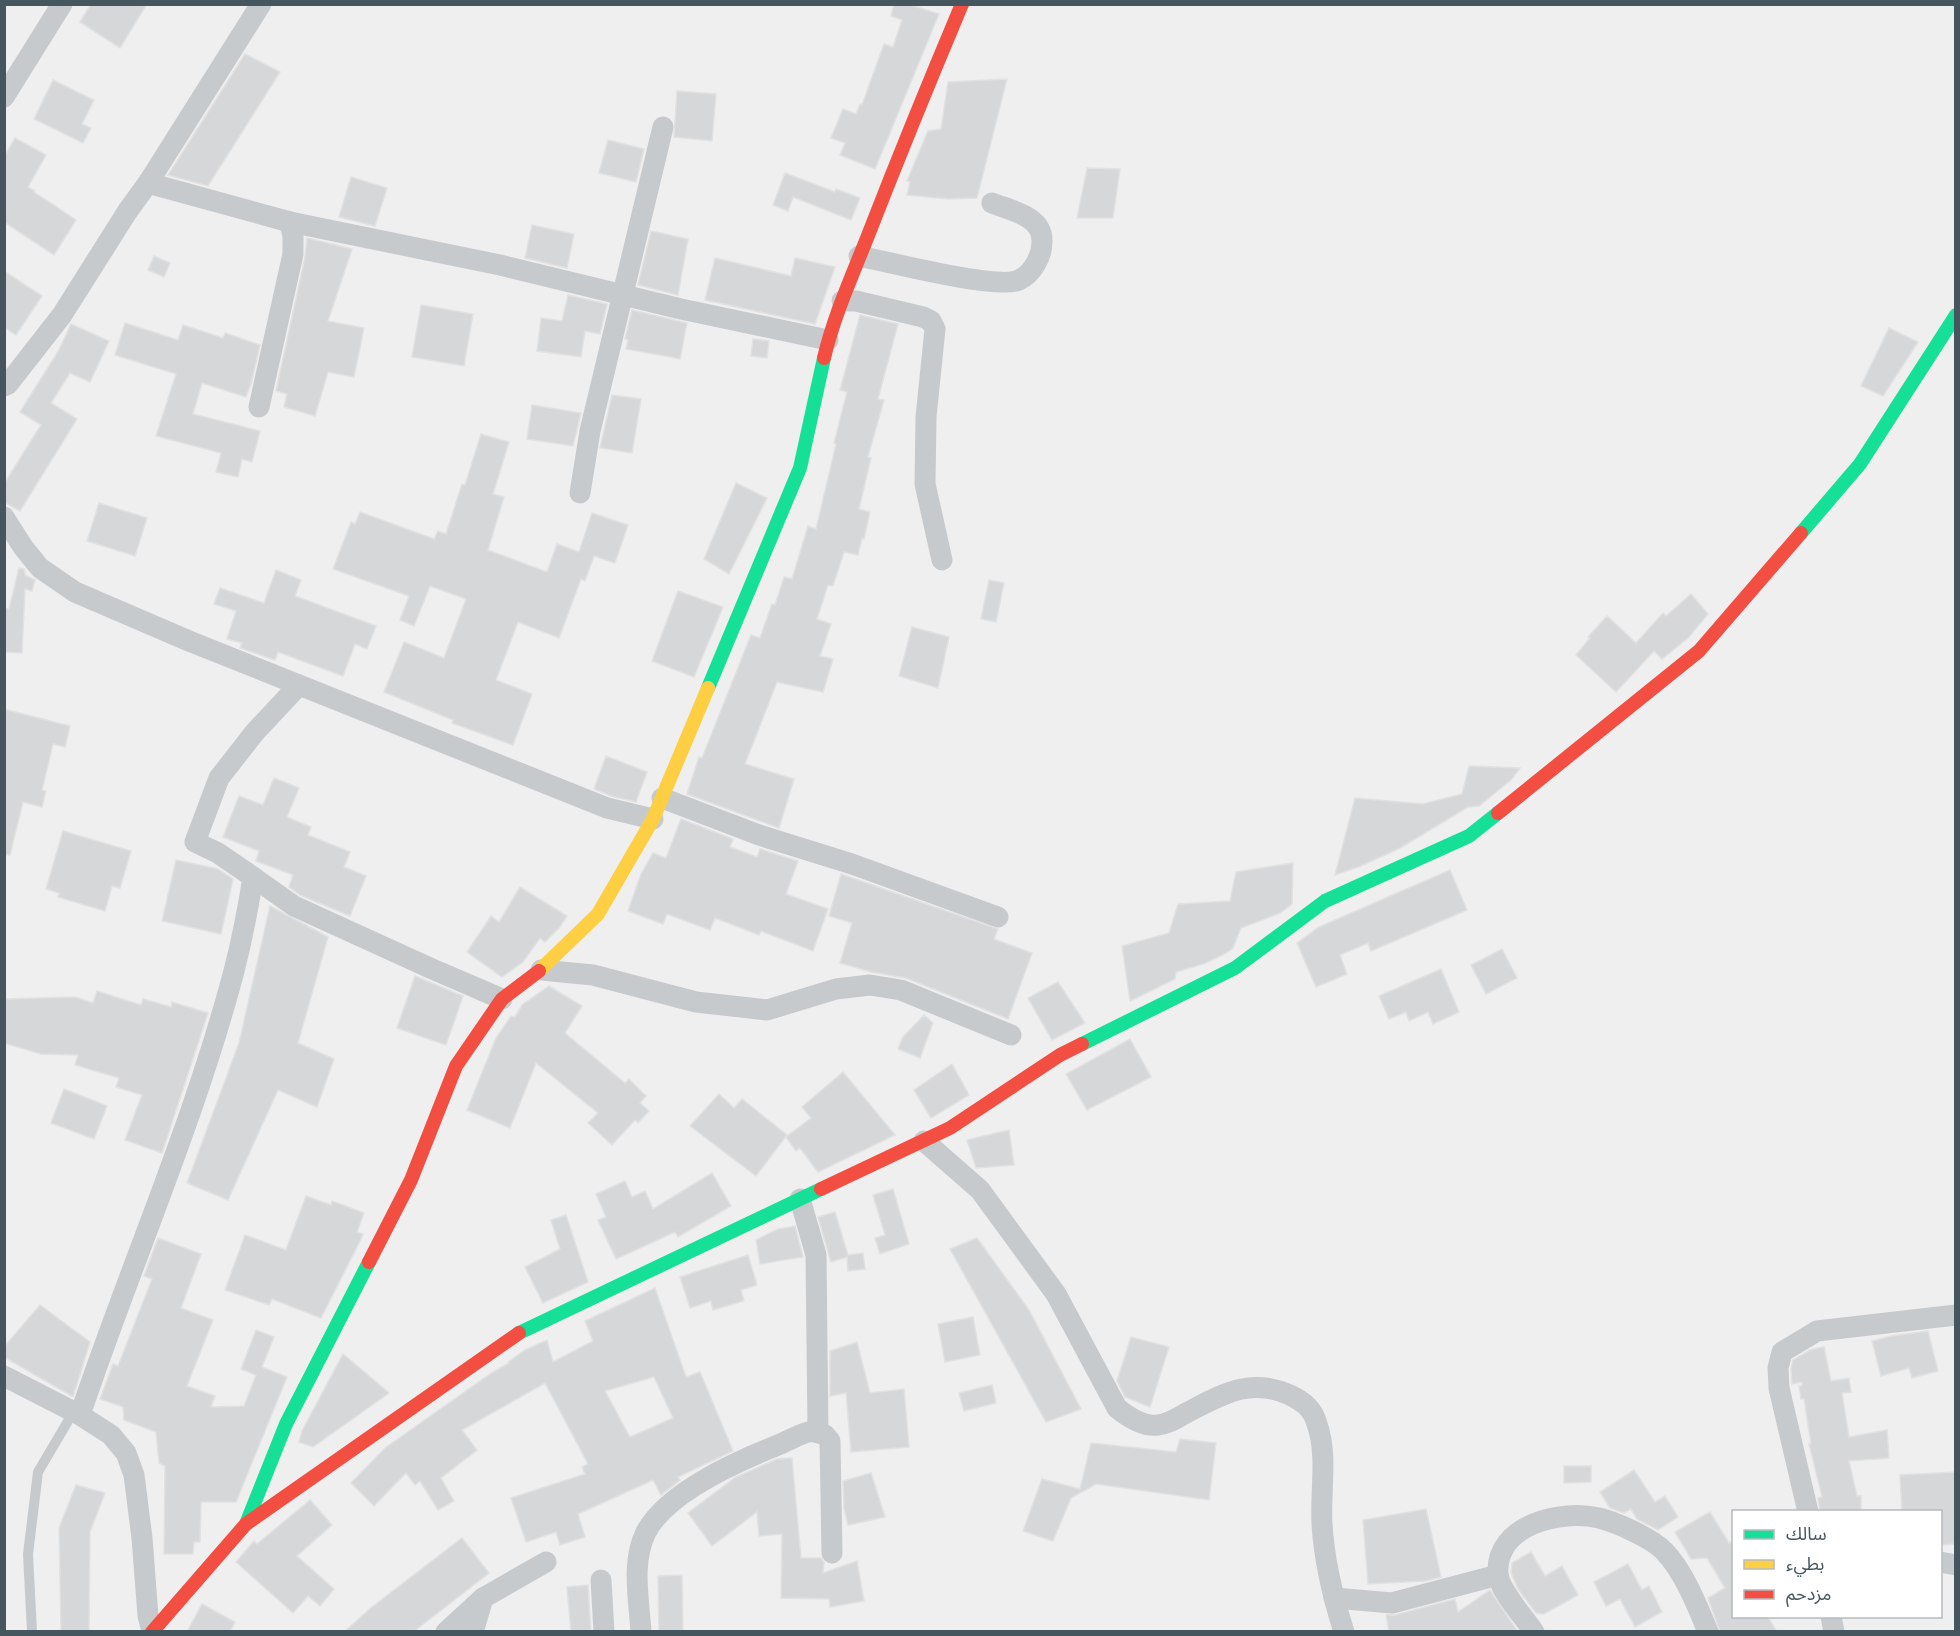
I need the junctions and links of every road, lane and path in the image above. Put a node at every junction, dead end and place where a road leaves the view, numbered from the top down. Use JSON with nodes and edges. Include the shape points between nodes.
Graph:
{"nodes":[{"id":1,"x":62,"y":4,"type":"edge"},
{"id":2,"x":261,"y":4,"type":"edge"},
{"id":3,"x":962,"y":4,"type":"edge"},
{"id":4,"x":4,"y":97,"type":"edge"},
{"id":5,"x":663,"y":127,"type":"dead end"},
{"id":6,"x":148,"y":183,"type":"junction"},
{"id":7,"x":992,"y":203,"type":"dead end"},
{"id":8,"x":290,"y":222,"type":"junction"},
{"id":9,"x":859,"y":256,"type":"junction"},
{"id":10,"x":622,"y":295,"type":"junction"},
{"id":11,"x":842,"y":301,"type":"junction"},
{"id":12,"x":1956,"y":315,"type":"edge"},
{"id":13,"x":828,"y":340,"type":"junction"},
{"id":14,"x":4,"y":386,"type":"edge"},
{"id":15,"x":260,"y":407,"type":"dead end"},
{"id":16,"x":580,"y":493,"type":"dead end"},
{"id":17,"x":4,"y":516,"type":"edge"},
{"id":18,"x":942,"y":560,"type":"dead end"},
{"id":19,"x":299,"y":685,"type":"junction"},
{"id":20,"x":662,"y":798,"type":"junction"},
{"id":21,"x":653,"y":819,"type":"junction"},
{"id":22,"x":253,"y":877,"type":"junction"},
{"id":23,"x":998,"y":916,"type":"dead end"},
{"id":24,"x":542,"y":970,"type":"junction"},
{"id":25,"x":502,"y":999,"type":"junction"},
{"id":26,"x":1011,"y":1035,"type":"dead end"},
{"id":27,"x":924,"y":1141,"type":"junction"},
{"id":28,"x":800,"y":1199,"type":"junction"},
{"id":29,"x":1956,"y":1315,"type":"edge"},
{"id":30,"x":4,"y":1376,"type":"edge"},
{"id":31,"x":77,"y":1413,"type":"junction"},
{"id":32,"x":818,"y":1432,"type":"junction"},
{"id":33,"x":1808,"y":1510,"type":"edge"},
{"id":34,"x":246,"y":1524,"type":"junction"},
{"id":35,"x":832,"y":1553,"type":"dead end"},
{"id":36,"x":546,"y":1562,"type":"dead end"},
{"id":37,"x":1498,"y":1575,"type":"junction"},
{"id":38,"x":601,"y":1580,"type":"dead end"},
{"id":39,"x":483,"y":1598,"type":"junction"},
{"id":40,"x":1334,"y":1598,"type":"junction"},
{"id":41,"x":32,"y":1632,"type":"edge"},
{"id":42,"x":152,"y":1632,"type":"edge"},
{"id":43,"x":446,"y":1632,"type":"edge"},
{"id":44,"x":473,"y":1632,"type":"edge"},
{"id":45,"x":604,"y":1632,"type":"edge"},
{"id":46,"x":641,"y":1632,"type":"edge"},
{"id":47,"x":1344,"y":1632,"type":"edge"},
{"id":48,"x":1534,"y":1632,"type":"edge"},
{"id":49,"x":1708,"y":1632,"type":"edge"}],
"edges":[{"from":1,"to":4,"type":"street"},
{"from":2,"to":6,"type":"street"},
{"from":3,"to":9,"type":"street"},
{"from":5,"to":10,"type":"street"},
{"from":6,"to":8,"type":"street"},
{"from":6,"to":14,"type":"street","via":[[62,315]]},
{"from":7,"to":9,"type":"street","via":[[1031,218],[1040,229],[1039,257],[1031,271],[1018,281],[978,280]]},
{"from":8,"to":10,"type":"street","via":[[500,265]]},
{"from":8,"to":15,"type":"street","via":[[293,254]]},
{"from":9,"to":11,"type":"street"},
{"from":10,"to":13,"type":"street"},
{"from":10,"to":16,"type":"street","via":[[590,431]]},
{"from":11,"to":13,"type":"street"},
{"from":11,"to":18,"type":"street","via":[[923,317],[935,329],[926,417],[925,484]]},
{"from":12,"to":27,"type":"street","via":[[1860,464],[1699,651],[1469,836],[1324,901],[1235,968],[1060,1055]]},
{"from":13,"to":20,"type":"street","via":[[800,468]]},
{"from":17,"to":19,"type":"street","via":[[40,568],[75,592]]},
{"from":19,"to":21,"type":"street","via":[[607,808]]},
{"from":19,"to":22,"type":"street","via":[[219,778],[195,842]]},
{"from":20,"to":21,"type":"street"},
{"from":20,"to":23,"type":"street"},
{"from":21,"to":24,"type":"street","via":[[598,914]]},
{"from":22,"to":25,"type":"street","via":[[294,906]]},
{"from":22,"to":31,"type":"street","via":[[234,972],[205,1069],[161,1196]]},
{"from":24,"to":25,"type":"street"},
{"from":24,"to":26,"type":"street","via":[[593,975],[696,1002],[767,1010],[837,989],[870,985],[901,990]]},
{"from":25,"to":34,"type":"street","via":[[456,1066],[411,1180],[286,1424]]},
{"from":27,"to":28,"type":"street"},
{"from":27,"to":40,"type":"street","via":[[980,1190],[1056,1294],[1117,1408],[1128,1417],[1157,1425],[1220,1396],[1256,1386],[1279,1390],[1310,1408],[1322,1447],[1322,1525]]},
{"from":28,"to":32,"type":"street","via":[[816,1255]]},
{"from":28,"to":34,"type":"street","via":[[516,1335]]},
{"from":29,"to":33,"type":"street","via":[[1817,1331],[1782,1352],[1779,1388]]},
{"from":30,"to":31,"type":"street"},
{"from":31,"to":41,"type":"lane","via":[[38,1472],[28,1554]]},
{"from":31,"to":42,"type":"street","via":[[111,1435],[126,1453],[134,1475]]},
{"from":32,"to":35,"type":"street","via":[[830,1441]]},
{"from":32,"to":46,"type":"street","via":[[810,1431],[734,1463],[678,1497],[657,1516],[640,1548]]},
{"from":34,"to":42,"type":"street"},
{"from":36,"to":39,"type":"street"},
{"from":37,"to":40,"type":"street","via":[[1392,1603]]},
{"from":37,"to":48,"type":"street"},
{"from":37,"to":49,"type":"street","via":[[1504,1546],[1514,1534],[1555,1518],[1599,1518],[1627,1528],[1664,1551],[1684,1579]]},
{"from":38,"to":45,"type":"street"},
{"from":39,"to":43,"type":"street"},
{"from":39,"to":44,"type":"street"},
{"from":40,"to":47,"type":"street"}]}
